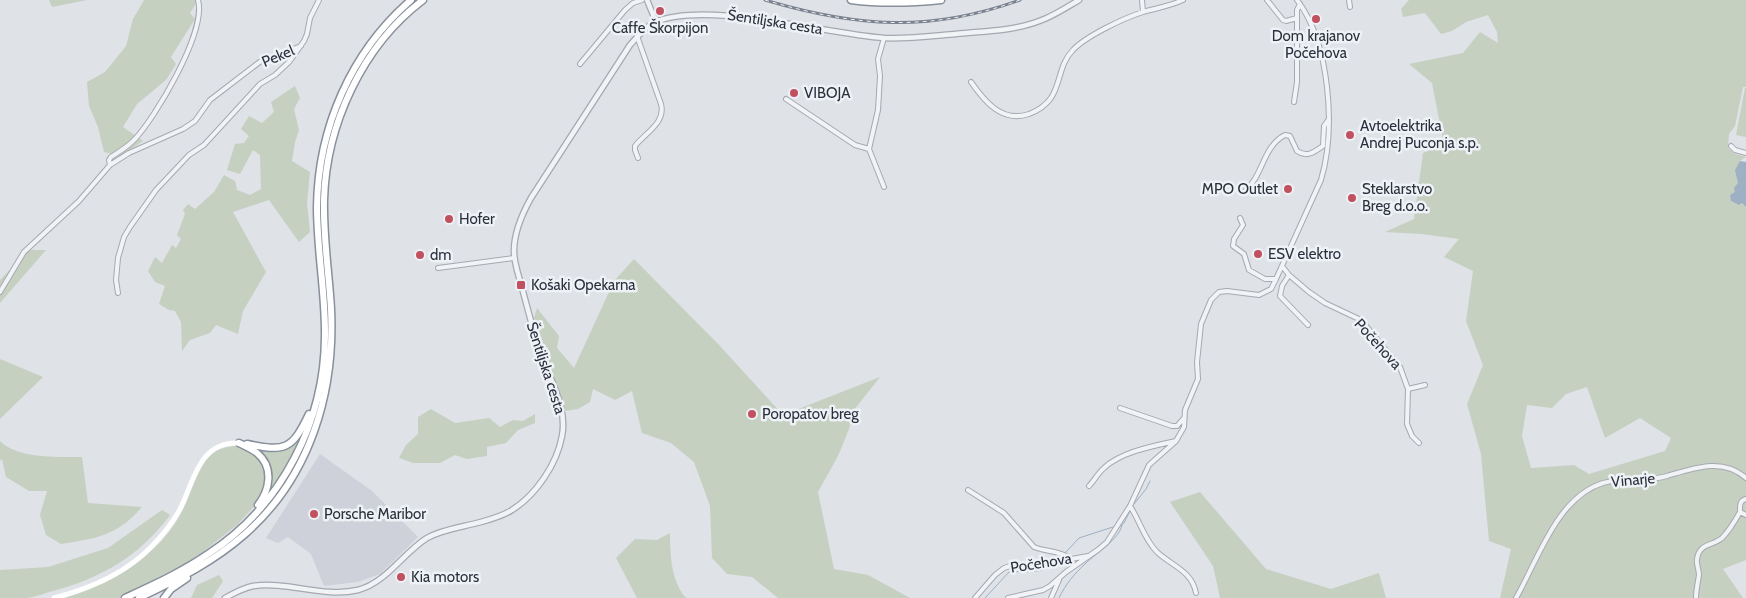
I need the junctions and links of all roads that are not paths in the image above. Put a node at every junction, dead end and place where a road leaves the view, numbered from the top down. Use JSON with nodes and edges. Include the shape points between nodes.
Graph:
{"nodes":[{"id":1,"x":198,"y":0,"type":"edge"},
{"id":2,"x":319,"y":0,"type":"edge"},
{"id":3,"x":411,"y":0,"type":"edge"},
{"id":4,"x":422,"y":0,"type":"edge"},
{"id":5,"x":642,"y":0,"type":"edge"},
{"id":6,"x":647,"y":0,"type":"edge"},
{"id":7,"x":851,"y":0,"type":"edge"},
{"id":8,"x":941,"y":0,"type":"edge"},
{"id":9,"x":1079,"y":0,"type":"edge"},
{"id":10,"x":1142,"y":0,"type":"edge"},
{"id":11,"x":1183,"y":0,"type":"edge"},
{"id":12,"x":1267,"y":0,"type":"edge"},
{"id":13,"x":1297,"y":0,"type":"edge"},
{"id":14,"x":1349,"y":0,"type":"edge"},
{"id":15,"x":1300,"y":4,"type":"junction"},
{"id":16,"x":1350,"y":7,"type":"dead end"},
{"id":17,"x":1143,"y":12,"type":"junction"},
{"id":18,"x":1296,"y":18,"type":"junction"},
{"id":19,"x":656,"y":22,"type":"junction"},
{"id":20,"x":637,"y":36,"type":"junction"},
{"id":21,"x":884,"y":38,"type":"junction"},
{"id":22,"x":301,"y":46,"type":"junction"},
{"id":23,"x":580,"y":64,"type":"dead end"},
{"id":24,"x":971,"y":82,"type":"dead end"},
{"id":25,"x":786,"y":99,"type":"dead end"},
{"id":26,"x":1294,"y":102,"type":"dead end"},
{"id":27,"x":1330,"y":119,"type":"junction"},
{"id":28,"x":1731,"y":146,"type":"dead end"},
{"id":29,"x":869,"y":150,"type":"junction"},
{"id":30,"x":1746,"y":152,"type":"edge"},
{"id":31,"x":638,"y":158,"type":"dead end"},
{"id":32,"x":110,"y":165,"type":"junction"},
{"id":33,"x":884,"y":187,"type":"dead end"},
{"id":34,"x":1245,"y":191,"type":"dead end"},
{"id":35,"x":1240,"y":218,"type":"dead end"},
{"id":36,"x":514,"y":258,"type":"junction"},
{"id":37,"x":438,"y":268,"type":"dead end"},
{"id":38,"x":1283,"y":268,"type":"junction"},
{"id":39,"x":1289,"y":274,"type":"junction"},
{"id":40,"x":1276,"y":279,"type":"junction"},
{"id":41,"x":0,"y":292,"type":"edge"},
{"id":42,"x":118,"y":293,"type":"dead end"},
{"id":43,"x":1308,"y":324,"type":"dead end"},
{"id":44,"x":1425,"y":385,"type":"dead end"},
{"id":45,"x":1408,"y":388,"type":"junction"},
{"id":46,"x":318,"y":395,"type":"junction"},
{"id":47,"x":1120,"y":408,"type":"dead end"},
{"id":48,"x":1184,"y":418,"type":"junction"},
{"id":49,"x":1176,"y":442,"type":"junction"},
{"id":50,"x":239,"y":443,"type":"junction"},
{"id":51,"x":1419,"y":443,"type":"dead end"},
{"id":52,"x":1746,"y":478,"type":"edge"},
{"id":53,"x":1089,"y":486,"type":"dead end"},
{"id":54,"x":968,"y":490,"type":"dead end"},
{"id":55,"x":1746,"y":499,"type":"edge"},
{"id":56,"x":1130,"y":506,"type":"junction"},
{"id":57,"x":1740,"y":512,"type":"junction"},
{"id":58,"x":1746,"y":515,"type":"edge"},
{"id":59,"x":237,"y":532,"type":"junction"},
{"id":60,"x":1090,"y":555,"type":"junction"},
{"id":61,"x":1070,"y":558,"type":"junction"},
{"id":62,"x":192,"y":572,"type":"junction"},
{"id":63,"x":1060,"y":578,"type":"junction"},
{"id":64,"x":1196,"y":593,"type":"dead end"},
{"id":65,"x":54,"y":598,"type":"edge"},
{"id":66,"x":125,"y":598,"type":"edge"},
{"id":67,"x":139,"y":598,"type":"edge"},
{"id":68,"x":164,"y":598,"type":"edge"},
{"id":69,"x":225,"y":598,"type":"edge"},
{"id":70,"x":975,"y":598,"type":"edge"},
{"id":71,"x":1008,"y":598,"type":"edge"},
{"id":72,"x":1052,"y":598,"type":"edge"},
{"id":73,"x":1516,"y":598,"type":"edge"},
{"id":74,"x":1696,"y":598,"type":"edge"}],
"edges":[{"from":1,"to":32,"type":"street","via":[[197,26],[178,71],[152,117],[134,140],[111,157]]},
{"from":2,"to":22,"type":"street"},
{"from":3,"to":46,"type":"highway","via":[[363,54],[328,129],[317,208],[325,333]]},
{"from":4,"to":62,"type":"highway","via":[[392,28],[369,58],[344,107],[329,156],[324,202],[331,361],[323,403],[309,444],[288,483],[257,522],[217,556]]},
{"from":5,"to":23,"type":"street","via":[[625,10]]},
{"from":6,"to":19,"type":"street"},
{"from":7,"to":8,"type":"highway","via":[[875,3]]},
{"from":9,"to":21,"type":"street","name":"Šentiljska cesta","via":[[1043,20],[1014,28]]},
{"from":10,"to":17,"type":"street"},
{"from":11,"to":17,"type":"street"},
{"from":12,"to":18,"type":"street","via":[[1283,20]]},
{"from":13,"to":15,"type":"street"},
{"from":14,"to":16,"type":"street"},
{"from":15,"to":18,"type":"street"},
{"from":15,"to":27,"type":"street","via":[[1319,44]]},
{"from":17,"to":24,"type":"street","via":[[1089,38],[1072,50],[1063,63],[1052,97],[1036,111],[1017,116],[999,112]]},
{"from":18,"to":26,"type":"street","via":[[1297,82]]},
{"from":19,"to":20,"type":"street","name":"Šentiljska cesta"},
{"from":19,"to":21,"type":"street","name":"Šentiljska cesta","via":[[675,15],[713,13]]},
{"from":20,"to":31,"type":"street","via":[[663,113],[635,146]]},
{"from":20,"to":36,"type":"street","name":"Šentiljska cesta","via":[[531,198],[520,220]]},
{"from":21,"to":29,"type":"street","via":[[878,59],[878,110]]},
{"from":22,"to":32,"type":"street","name":"Pekel","via":[[261,61],[210,100],[194,121],[183,129]]},
{"from":22,"to":42,"type":"street","name":"Pekel","via":[[156,190],[122,244],[117,267]]},
{"from":25,"to":29,"type":"street","via":[[855,145]]},
{"from":27,"to":34,"type":"street","via":[[1324,126],[1323,146],[1311,154],[1297,151],[1290,136],[1281,137]]},
{"from":27,"to":38,"type":"street","via":[[1328,152],[1321,180]]},
{"from":28,"to":30,"type":"street"},
{"from":29,"to":33,"type":"street"},
{"from":32,"to":41,"type":"street","name":"Pekel","via":[[79,201],[24,252]]},
{"from":35,"to":40,"type":"street","via":[[1243,226],[1233,246],[1244,254],[1249,270],[1265,279]]},
{"from":36,"to":37,"type":"street"},
{"from":36,"to":69,"type":"street","name":"Šentiljska cesta","via":[[563,416],[562,438],[556,456],[535,488],[512,510],[429,537],[382,578],[359,590],[332,593],[253,586]]},
{"from":38,"to":39,"type":"street","name":"Počehova"},
{"from":38,"to":40,"type":"street"},
{"from":39,"to":43,"type":"street","via":[[1280,296]]},
{"from":39,"to":45,"type":"street","name":"Počehova","via":[[1325,303],[1361,320],[1400,367]]},
{"from":40,"to":48,"type":"street","via":[[1271,289],[1260,295],[1227,291],[1219,292],[1211,300],[1201,324],[1198,379]]},
{"from":44,"to":45,"type":"street"},
{"from":45,"to":51,"type":"street","name":"Počehova","via":[[1407,424]]},
{"from":46,"to":50,"type":"highway","via":[[300,434],[291,442],[264,449]]},
{"from":46,"to":59,"type":"highway","via":[[295,459],[273,493]]},
{"from":47,"to":48,"type":"street","via":[[1172,426],[1177,426]]},
{"from":48,"to":49,"type":"street","via":[[1184,427]]},
{"from":49,"to":53,"type":"street","via":[[1147,447],[1111,463]]},
{"from":49,"to":56,"type":"street","via":[[1149,465]]},
{"from":50,"to":59,"type":"highway","via":[[259,454],[268,468],[269,478],[265,494]]},
{"from":50,"to":65,"type":"main road","via":[[222,445],[208,453],[165,532],[140,557],[100,582]]},
{"from":52,"to":73,"type":"street","name":"Vinarje","via":[[1733,468],[1707,465],[1660,478],[1629,479],[1588,489],[1560,515]]},
{"from":54,"to":61,"type":"street","via":[[1004,513],[1034,547],[1057,551]]},
{"from":55,"to":57,"type":"street","via":[[1739,505]]},
{"from":56,"to":60,"type":"street","via":[[1107,542]]},
{"from":56,"to":64,"type":"street","via":[[1152,546],[1187,574]]},
{"from":57,"to":58,"type":"street"},
{"from":57,"to":74,"type":"street","via":[[1722,538],[1706,544],[1701,550],[1697,559]]},
{"from":59,"to":66,"type":"highway","via":[[187,568]]},
{"from":60,"to":61,"type":"street","name":"Počehova"},
{"from":60,"to":63,"type":"street"},
{"from":61,"to":70,"type":"street","name":"Počehova","via":[[1004,568]]},
{"from":62,"to":67,"type":"highway"},
{"from":62,"to":68,"type":"highway"},
{"from":63,"to":71,"type":"street","name":"Počehova","via":[[1043,590]]},
{"from":63,"to":72,"type":"street","name":"Počehova"}]}
